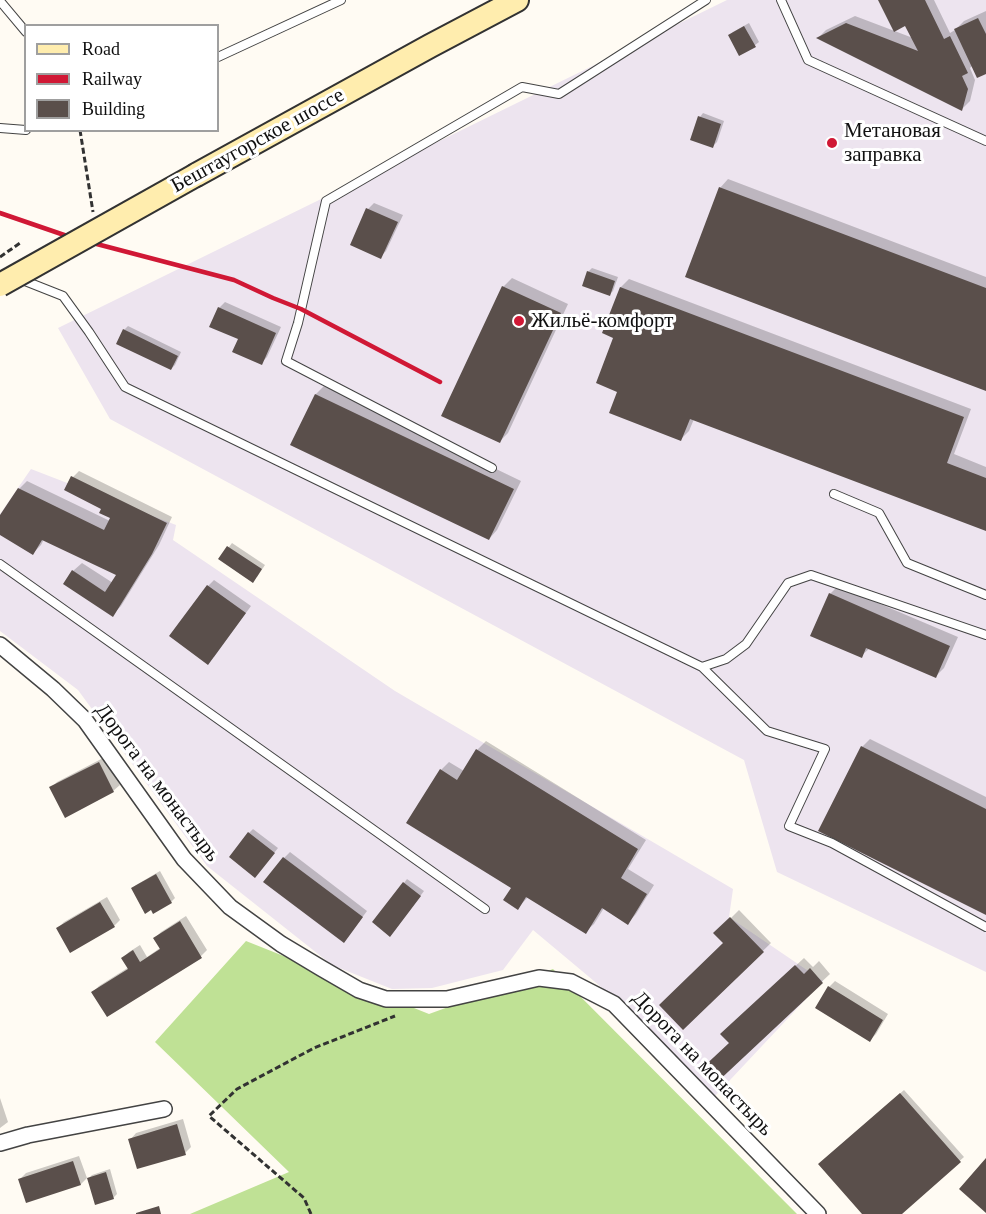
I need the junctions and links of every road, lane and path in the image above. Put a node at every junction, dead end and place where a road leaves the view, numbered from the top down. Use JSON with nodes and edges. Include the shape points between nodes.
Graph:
{"nodes":[{"id":1,"x":341,"y":0,"type":"edge"},
{"id":2,"x":517,"y":0,"type":"edge"},
{"id":3,"x":706,"y":0,"type":"edge"},
{"id":4,"x":781,"y":0,"type":"edge"},
{"id":5,"x":0,"y":1,"type":"edge"},
{"id":6,"x":24,"y":30,"type":"edge"},
{"id":7,"x":219,"y":57,"type":"edge"},
{"id":8,"x":0,"y":128,"type":"edge"},
{"id":9,"x":24,"y":130,"type":"edge"},
{"id":10,"x":80,"y":132,"type":"edge"},
{"id":11,"x":986,"y":141,"type":"edge"},
{"id":12,"x":93,"y":212,"type":"dead end"},
{"id":13,"x":20,"y":243,"type":"dead end"},
{"id":14,"x":0,"y":256,"type":"edge"},
{"id":15,"x":0,"y":271,"type":"edge"},
{"id":16,"x":0,"y":285,"type":"edge"},
{"id":17,"x":492,"y":468,"type":"dead end"},
{"id":18,"x":834,"y":494,"type":"dead end"},
{"id":19,"x":0,"y":564,"type":"edge"},
{"id":20,"x":986,"y":595,"type":"edge"},
{"id":21,"x":986,"y":635,"type":"edge"},
{"id":22,"x":0,"y":645,"type":"edge"},
{"id":23,"x":702,"y":667,"type":"junction"},
{"id":24,"x":485,"y":909,"type":"dead end"},
{"id":25,"x":986,"y":927,"type":"edge"},
{"id":26,"x":397,"y":1015,"type":"dead end"},
{"id":27,"x":164,"y":1109,"type":"dead end"},
{"id":28,"x":0,"y":1143,"type":"edge"},
{"id":29,"x":311,"y":1214,"type":"edge"},
{"id":30,"x":818,"y":1214,"type":"edge"}],
"edges":[{"from":1,"to":7,"type":"lane"},
{"from":2,"to":16,"type":"main road","name":"Бештаугорское шоссе","bridge":true},
{"from":3,"to":17,"type":"lane","via":[[559,94],[522,87],[326,201],[286,361]]},
{"from":4,"to":11,"type":"lane","via":[[808,60]]},
{"from":5,"to":6,"type":"lane"},
{"from":8,"to":9,"type":"lane"},
{"from":10,"to":12,"type":"path"},
{"from":13,"to":14,"type":"path"},
{"from":15,"to":23,"type":"lane","via":[[63,296],[124,387]]},
{"from":18,"to":20,"type":"lane","via":[[879,513],[907,562]]},
{"from":19,"to":24,"type":"lane"},
{"from":21,"to":23,"type":"lane","via":[[811,575],[788,584],[746,644],[726,659]]},
{"from":22,"to":30,"type":"street","name":"Дорога на монастырь","via":[[85,720],[184,859],[230,907],[281,944],[359,990],[386,999],[447,999],[539,978],[571,982],[614,1004]]},
{"from":23,"to":25,"type":"lane","via":[[767,731],[825,749],[789,826],[832,843]]},
{"from":26,"to":29,"type":"path","via":[[314,1048],[237,1089],[210,1116],[304,1198]]},
{"from":27,"to":28,"type":"street"}]}
